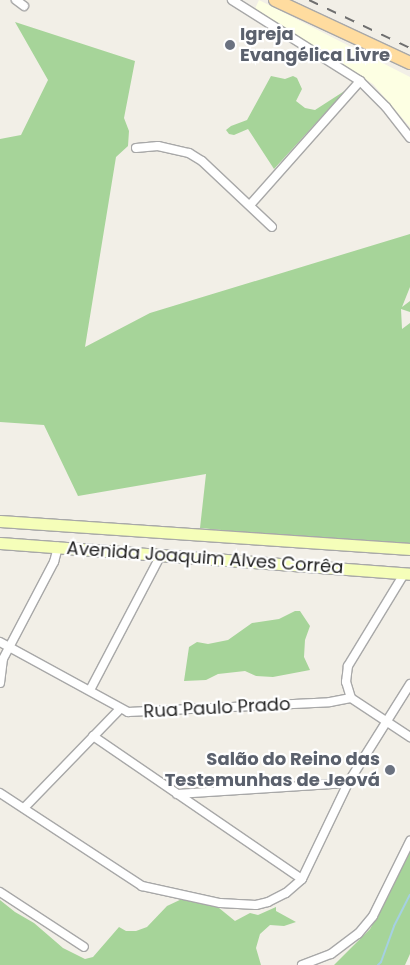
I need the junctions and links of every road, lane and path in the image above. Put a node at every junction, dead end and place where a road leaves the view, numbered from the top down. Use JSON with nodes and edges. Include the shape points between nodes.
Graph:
{"nodes":[{"id":1,"x":16,"y":0,"type":"edge"},
{"id":2,"x":232,"y":0,"type":"edge"},
{"id":3,"x":275,"y":0,"type":"edge"},
{"id":4,"x":24,"y":6,"type":"dead end"},
{"id":5,"x":410,"y":63,"type":"edge"},
{"id":6,"x":360,"y":81,"type":"junction"},
{"id":7,"x":410,"y":138,"type":"edge"},
{"id":8,"x":136,"y":148,"type":"dead end"},
{"id":9,"x":250,"y":205,"type":"junction"},
{"id":10,"x":272,"y":227,"type":"dead end"},
{"id":11,"x":0,"y":521,"type":"edge"},
{"id":12,"x":0,"y":543,"type":"edge"},
{"id":13,"x":58,"y":547,"type":"junction"},
{"id":14,"x":410,"y":549,"type":"edge"},
{"id":15,"x":161,"y":555,"type":"junction"},
{"id":16,"x":407,"y":574,"type":"edge"},
{"id":17,"x":0,"y":642,"type":"edge"},
{"id":18,"x":9,"y":647,"type":"junction"},
{"id":19,"x":0,"y":683,"type":"edge"},
{"id":20,"x":410,"y":684,"type":"edge"},
{"id":21,"x":90,"y":690,"type":"junction"},
{"id":22,"x":351,"y":698,"type":"junction"},
{"id":23,"x":120,"y":708,"type":"junction"},
{"id":24,"x":386,"y":721,"type":"junction"},
{"id":25,"x":94,"y":736,"type":"junction"},
{"id":26,"x":410,"y":737,"type":"edge"},
{"id":27,"x":348,"y":783,"type":"junction"},
{"id":28,"x":0,"y":793,"type":"edge"},
{"id":29,"x":176,"y":794,"type":"junction"},
{"id":30,"x":24,"y":808,"type":"junction"},
{"id":31,"x":410,"y":841,"type":"edge"},
{"id":32,"x":302,"y":879,"type":"junction"},
{"id":33,"x":0,"y":892,"type":"edge"},
{"id":34,"x":84,"y":947,"type":"dead end"},
{"id":35,"x":302,"y":965,"type":"edge"}],
"edges":[{"from":1,"to":4,"type":"street"},
{"from":2,"to":6,"type":"street"},
{"from":3,"to":5,"type":"main road"},
{"from":6,"to":7,"type":"street"},
{"from":6,"to":9,"type":"street"},
{"from":8,"to":9,"type":"street","via":[[158,146],[189,153]]},
{"from":9,"to":10,"type":"street"},
{"from":11,"to":14,"type":"main road","name":"Avenida Joaquim Alves Corrêa"},
{"from":12,"to":13,"type":"main road","name":"Avenida Joaquim Alves Corrêa"},
{"from":13,"to":15,"type":"main road","name":"Avenida Joaquim Alves Corrêa"},
{"from":13,"to":18,"type":"street","via":[[54,562]]},
{"from":15,"to":16,"type":"main road","name":"Avenida Joaquim Alves Corrêa"},
{"from":15,"to":21,"type":"street"},
{"from":16,"to":22,"type":"street","via":[[348,666],[346,682]]},
{"from":17,"to":18,"type":"street","name":"Rua Paulo Prado"},
{"from":18,"to":19,"type":"street","via":[[3,659]]},
{"from":18,"to":21,"type":"street","name":"Rua Paulo Prado"},
{"from":20,"to":24,"type":"street"},
{"from":21,"to":23,"type":"street","name":"Rua Paulo Prado"},
{"from":22,"to":23,"type":"street","name":"Rua Paulo Prado","via":[[330,702],[142,712],[128,712]]},
{"from":22,"to":24,"type":"street"},
{"from":23,"to":25,"type":"street"},
{"from":24,"to":26,"type":"street"},
{"from":24,"to":27,"type":"street"},
{"from":25,"to":29,"type":"street"},
{"from":25,"to":30,"type":"street"},
{"from":27,"to":29,"type":"street"},
{"from":27,"to":32,"type":"street"},
{"from":28,"to":30,"type":"street"},
{"from":29,"to":32,"type":"street"},
{"from":30,"to":32,"type":"street","via":[[149,889],[220,903],[256,905],[279,897]]},
{"from":31,"to":35,"type":"street","via":[[373,916],[358,934],[331,954]]},
{"from":33,"to":34,"type":"street"}]}
